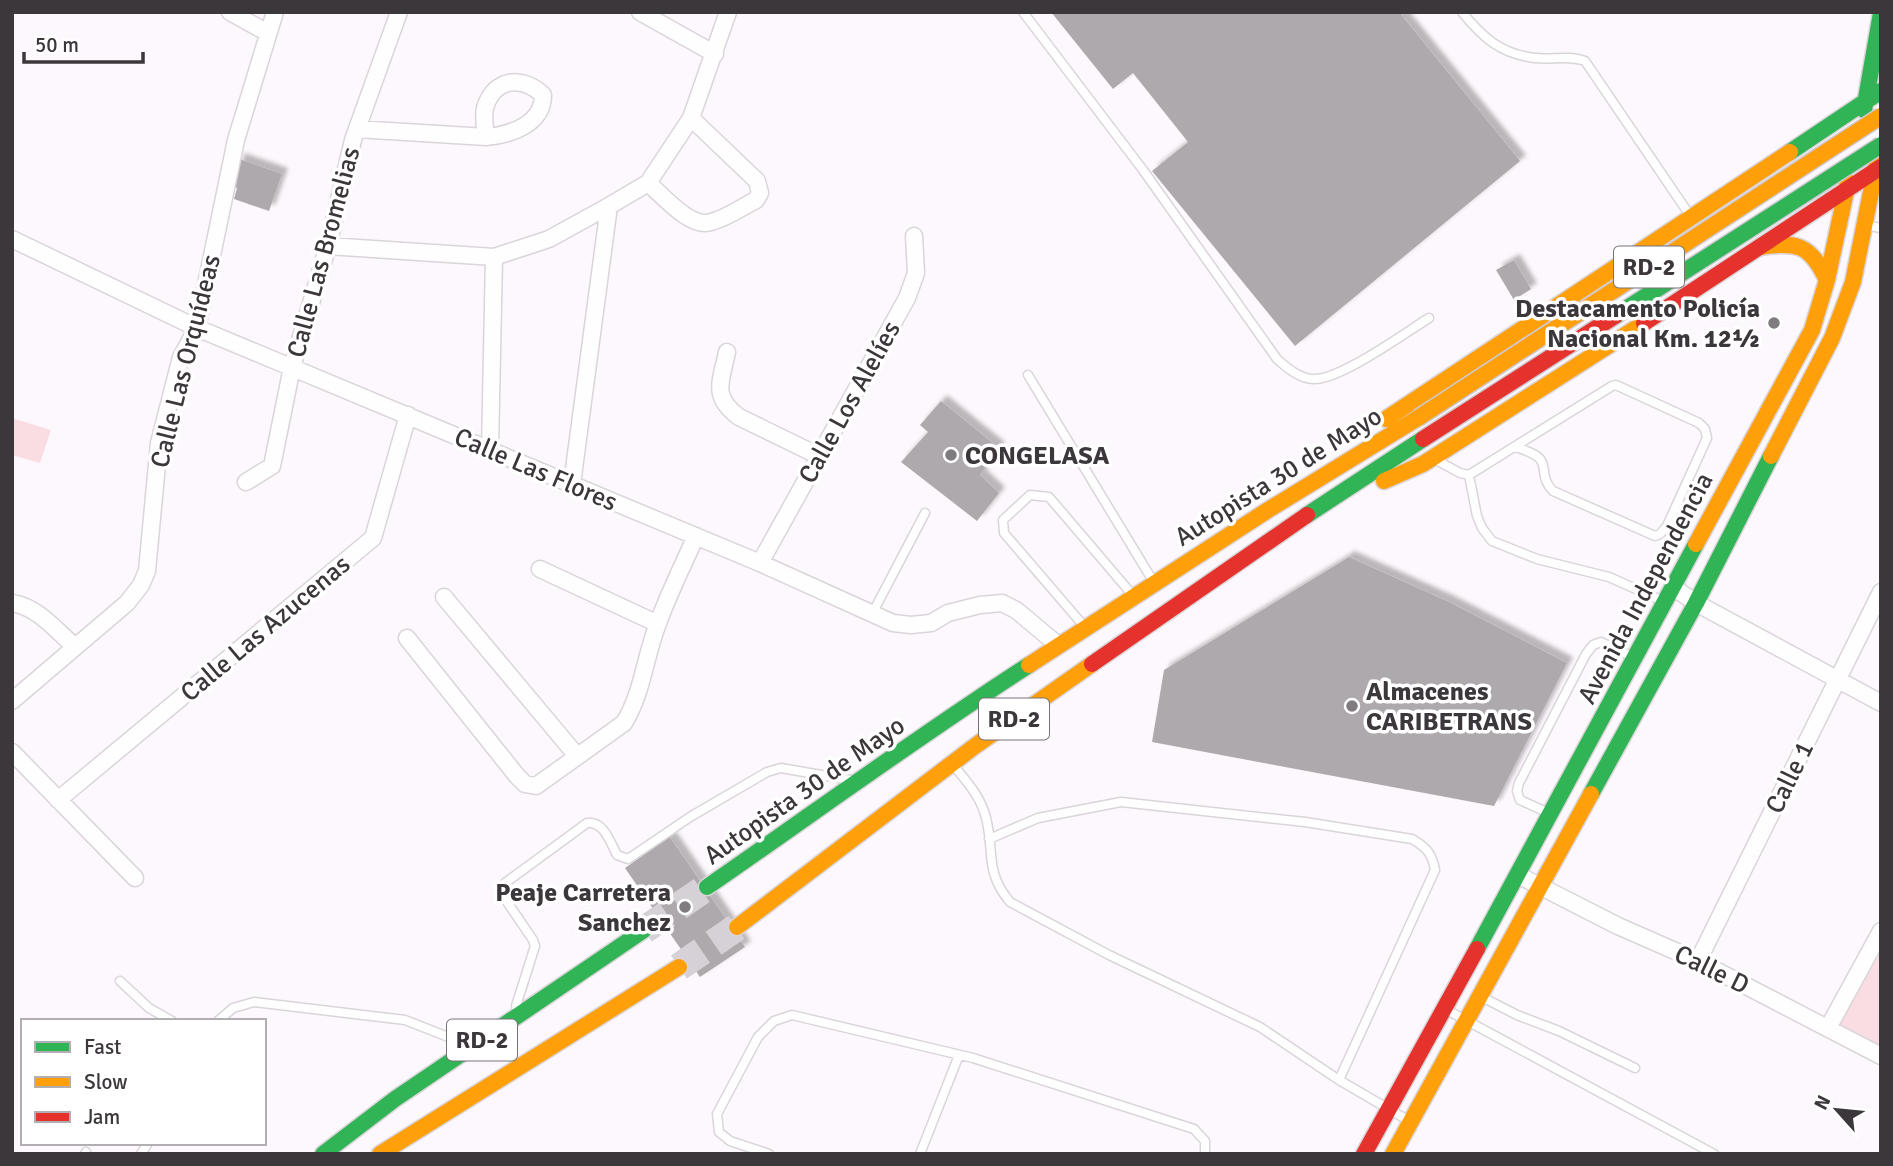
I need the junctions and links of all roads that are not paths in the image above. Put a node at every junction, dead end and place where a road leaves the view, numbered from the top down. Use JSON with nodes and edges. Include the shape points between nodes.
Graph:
{"nodes":[{"id":1,"x":230,"y":12,"type":"edge"},
{"id":2,"x":275,"y":12,"type":"edge"},
{"id":3,"x":399,"y":12,"type":"edge"},
{"id":4,"x":640,"y":12,"type":"edge"},
{"id":5,"x":728,"y":12,"type":"edge"},
{"id":6,"x":1023,"y":12,"type":"edge"},
{"id":7,"x":1462,"y":12,"type":"edge"},
{"id":8,"x":1881,"y":13,"type":"edge"},
{"id":9,"x":268,"y":33,"type":"junction"},
{"id":10,"x":715,"y":54,"type":"junction"},
{"id":11,"x":1881,"y":91,"type":"edge"},
{"id":12,"x":1867,"y":100,"type":"junction"},
{"id":13,"x":1881,"y":117,"type":"edge"},
{"id":14,"x":691,"y":118,"type":"junction"},
{"id":15,"x":357,"y":129,"type":"junction"},
{"id":16,"x":486,"y":137,"type":"dead end"},
{"id":17,"x":1881,"y":144,"type":"edge"},
{"id":18,"x":1877,"y":177,"type":"edge"},
{"id":19,"x":648,"y":183,"type":"junction"},
{"id":20,"x":1847,"y":189,"type":"junction"},
{"id":21,"x":609,"y":206,"type":"junction"},
{"id":22,"x":1691,"y":217,"type":"junction"},
{"id":23,"x":1873,"y":227,"type":"edge"},
{"id":24,"x":914,"y":236,"type":"dead end"},
{"id":25,"x":1705,"y":238,"type":"dead end"},
{"id":26,"x":12,"y":239,"type":"edge"},
{"id":27,"x":328,"y":246,"type":"junction"},
{"id":28,"x":1712,"y":248,"type":"dead end"},
{"id":29,"x":1758,"y":248,"type":"junction"},
{"id":30,"x":494,"y":257,"type":"junction"},
{"id":31,"x":1726,"y":269,"type":"junction"},
{"id":32,"x":1827,"y":280,"type":"junction"},
{"id":33,"x":1429,"y":318,"type":"dead end"},
{"id":34,"x":197,"y":328,"type":"junction"},
{"id":35,"x":727,"y":352,"type":"dead end"},
{"id":36,"x":292,"y":367,"type":"junction"},
{"id":37,"x":1028,"y":375,"type":"dead end"},
{"id":38,"x":408,"y":415,"type":"junction"},
{"id":39,"x":1515,"y":447,"type":"junction"},
{"id":40,"x":490,"y":449,"type":"junction"},
{"id":41,"x":819,"y":456,"type":"junction"},
{"id":42,"x":1432,"y":457,"type":"junction"},
{"id":43,"x":1469,"y":475,"type":"junction"},
{"id":44,"x":246,"y":482,"type":"dead end"},
{"id":45,"x":572,"y":484,"type":"junction"},
{"id":46,"x":1268,"y":510,"type":"junction"},
{"id":47,"x":925,"y":513,"type":"dead end"},
{"id":48,"x":1297,"y":521,"type":"junction"},
{"id":49,"x":696,"y":536,"type":"junction"},
{"id":50,"x":760,"y":563,"type":"junction"},
{"id":51,"x":540,"y":569,"type":"dead end"},
{"id":52,"x":1154,"y":583,"type":"junction"},
{"id":53,"x":1673,"y":587,"type":"junction"},
{"id":54,"x":1881,"y":593,"type":"edge"},
{"id":55,"x":1134,"y":596,"type":"junction"},
{"id":56,"x":444,"y":597,"type":"dead end"},
{"id":57,"x":1665,"y":602,"type":"junction"},
{"id":58,"x":12,"y":603,"type":"edge"},
{"id":59,"x":1696,"y":603,"type":"junction"},
{"id":60,"x":872,"y":614,"type":"junction"},
{"id":61,"x":657,"y":624,"type":"junction"},
{"id":62,"x":1085,"y":627,"type":"junction"},
{"id":63,"x":407,"y":638,"type":"dead end"},
{"id":64,"x":1058,"y":645,"type":"junction"},
{"id":65,"x":75,"y":647,"type":"junction"},
{"id":66,"x":1634,"y":658,"type":"junction"},
{"id":67,"x":1837,"y":680,"type":"junction"},
{"id":68,"x":12,"y":701,"type":"edge"},
{"id":69,"x":1881,"y":703,"type":"edge"},
{"id":70,"x":965,"y":729,"type":"junction"},
{"id":71,"x":12,"y":752,"type":"edge"},
{"id":72,"x":577,"y":756,"type":"junction"},
{"id":73,"x":952,"y":763,"type":"junction"},
{"id":74,"x":860,"y":782,"type":"junction"},
{"id":75,"x":58,"y":800,"type":"junction"},
{"id":76,"x":1551,"y":814,"type":"junction"},
{"id":77,"x":989,"y":839,"type":"junction"},
{"id":78,"x":1518,"y":875,"type":"junction"},
{"id":79,"x":135,"y":878,"type":"dead end"},
{"id":80,"x":1540,"y":886,"type":"junction"},
{"id":81,"x":707,"y":887,"type":"tunnel mouth"},
{"id":82,"x":737,"y":927,"type":"tunnel mouth"},
{"id":83,"x":644,"y":930,"type":"tunnel mouth"},
{"id":84,"x":1881,"y":931,"type":"edge"},
{"id":85,"x":1698,"y":961,"type":"junction"},
{"id":86,"x":679,"y":967,"type":"tunnel mouth"},
{"id":87,"x":120,"y":981,"type":"dead end"},
{"id":88,"x":1480,"y":996,"type":"junction"},
{"id":89,"x":1444,"y":1008,"type":"junction"},
{"id":90,"x":168,"y":1019,"type":"edge"},
{"id":91,"x":220,"y":1019,"type":"edge"},
{"id":92,"x":511,"y":1020,"type":"junction"},
{"id":93,"x":1468,"y":1020,"type":"junction"},
{"id":94,"x":1828,"y":1028,"type":"junction"},
{"id":95,"x":472,"y":1047,"type":"junction"},
{"id":96,"x":959,"y":1055,"type":"junction"},
{"id":97,"x":1881,"y":1056,"type":"edge"},
{"id":98,"x":1635,"y":1068,"type":"dead end"},
{"id":99,"x":1339,"y":1080,"type":"junction"},
{"id":100,"x":1388,"y":1109,"type":"junction"},
{"id":101,"x":1411,"y":1122,"type":"junction"},
{"id":102,"x":323,"y":1154,"type":"edge"},
{"id":103,"x":380,"y":1154,"type":"edge"},
{"id":104,"x":769,"y":1154,"type":"edge"},
{"id":105,"x":920,"y":1154,"type":"edge"},
{"id":106,"x":1205,"y":1154,"type":"edge"},
{"id":107,"x":1364,"y":1154,"type":"edge"},
{"id":108,"x":1393,"y":1154,"type":"edge"},
{"id":109,"x":1714,"y":1154,"type":"edge"}],
"edges":[{"from":1,"to":9,"type":"street"},
{"from":2,"to":9,"type":"street","name":"Calle Las Orquídeas"},
{"from":3,"to":15,"type":"street","name":"Calle Las Bromelias"},
{"from":4,"to":10,"type":"street"},
{"from":5,"to":10,"type":"street"},
{"from":6,"to":33,"type":"lane","via":[[1287,368],[1315,380],[1340,373]]},
{"from":7,"to":22,"type":"lane","via":[[1480,34],[1502,50],[1535,58],[1585,61]]},
{"from":8,"to":12,"type":"main road","name":"Avenida Independencia"},
{"from":9,"to":34,"type":"street","name":"Calle Las Orquídeas","via":[[236,140]]},
{"from":10,"to":14,"type":"street"},
{"from":11,"to":12,"type":"main road"},
{"from":12,"to":20,"type":"main road","name":"Avenida Independencia"},
{"from":12,"to":22,"type":"main road"},
{"from":13,"to":46,"type":"main road","name":"Autopista 30 de Mayo","number":"RD-2","bridge":true,"via":[[1418,418]]},
{"from":14,"to":19,"type":"street"},
{"from":14,"to":19,"type":"street","via":[[757,181],[760,193],[756,200],[702,223],[692,221]]},
{"from":15,"to":16,"type":"street"},
{"from":15,"to":27,"type":"street","name":"Calle Las Bromelias"},
{"from":17,"to":18,"type":"main road","name":"Avenida Independencia"},
{"from":17,"to":48,"type":"main road","name":"Autopista 30 de Mayo","number":"RD-2","bridge":true},
{"from":18,"to":20,"type":"main road"},
{"from":18,"to":23,"type":"main road","name":"Avenida Independencia"},
{"from":19,"to":21,"type":"street"},
{"from":20,"to":29,"type":"main road"},
{"from":20,"to":32,"type":"main road","name":"Avenida Independencia"},
{"from":21,"to":30,"type":"street","via":[[549,239]]},
{"from":21,"to":45,"type":"street"},
{"from":22,"to":25,"type":"lane"},
{"from":22,"to":46,"type":"main road","via":[[1343,448]]},
{"from":23,"to":59,"type":"main road","name":"Avenida Independencia","via":[[1832,338]]},
{"from":24,"to":41,"type":"street","name":"Calle Los Alelíes","via":[[916,273],[906,298]]},
{"from":26,"to":34,"type":"street","name":"Calle Las Flores"},
{"from":27,"to":30,"type":"street"},
{"from":27,"to":36,"type":"street","name":"Calle Las Bromelias"},
{"from":28,"to":31,"type":"lane"},
{"from":29,"to":31,"type":"main road"},
{"from":29,"to":32,"type":"main road","via":[[1787,242],[1806,249]]},
{"from":30,"to":40,"type":"street"},
{"from":31,"to":42,"type":"main road"},
{"from":32,"to":53,"type":"main road","name":"Avenida Independencia","via":[[1812,330]]},
{"from":34,"to":36,"type":"street","name":"Calle Las Flores"},
{"from":34,"to":65,"type":"street","name":"Calle Las Orquídeas","via":[[181,357],[159,443],[147,570],[134,595]]},
{"from":35,"to":41,"type":"street","via":[[720,396],[727,408]]},
{"from":36,"to":38,"type":"street","name":"Calle Las Flores"},
{"from":36,"to":44,"type":"street","name":"Calle Las Bromelias","via":[[272,466]]},
{"from":37,"to":52,"type":"lane"},
{"from":38,"to":40,"type":"street","name":"Calle Las Flores"},
{"from":38,"to":75,"type":"street","name":"Calle Las Azucenas","via":[[373,538]]},
{"from":39,"to":39,"type":"lane","via":[[1540,457],[1553,491],[1655,536],[1667,526],[1707,438],[1702,426],[1691,418],[1616,385]]},
{"from":39,"to":43,"type":"lane"},
{"from":40,"to":45,"type":"street","name":"Calle Las Flores"},
{"from":41,"to":50,"type":"street","name":"Calle Los Alelíes"},
{"from":42,"to":43,"type":"lane"},
{"from":42,"to":48,"type":"main road"},
{"from":43,"to":57,"type":"lane","via":[[1476,516],[1492,541],[1537,559],[1609,577]]},
{"from":45,"to":49,"type":"street","name":"Calle Las Flores"},
{"from":46,"to":52,"type":"main road","name":"Autopista 30 de Mayo","number":"RD-2"},
{"from":47,"to":60,"type":"lane"},
{"from":48,"to":70,"type":"main road","name":"Autopista 30 de Mayo","number":"RD-2"},
{"from":49,"to":50,"type":"street","name":"Calle Las Flores"},
{"from":49,"to":61,"type":"street"},
{"from":50,"to":60,"type":"street","name":"Calle Las Flores"},
{"from":51,"to":61,"type":"street"},
{"from":52,"to":55,"type":"main road","name":"Autopista 30 de Mayo","number":"RD-2"},
{"from":53,"to":57,"type":"main road","name":"Avenida Independencia"},
{"from":53,"to":59,"type":"street"},
{"from":54,"to":67,"type":"street","name":"Calle 1"},
{"from":55,"to":62,"type":"main road","name":"Autopista 30 de Mayo","number":"RD-2"},
{"from":55,"to":62,"type":"lane","via":[[1049,497],[1030,495],[1003,520],[1004,533]]},
{"from":56,"to":72,"type":"street"},
{"from":57,"to":66,"type":"main road","name":"Avenida Independencia"},
{"from":58,"to":65,"type":"street","via":[[36,612]]},
{"from":59,"to":67,"type":"street"},
{"from":59,"to":80,"type":"main road","name":"Avenida Independencia"},
{"from":60,"to":64,"type":"street","name":"Calle Las Flores","via":[[911,625],[1002,603]]},
{"from":61,"to":72,"type":"street","via":[[633,710],[624,723]]},
{"from":62,"to":64,"type":"main road","name":"Autopista 30 de Mayo","number":"RD-2"},
{"from":63,"to":72,"type":"street","via":[[525,784],[536,786]]},
{"from":64,"to":70,"type":"main road","name":"Autopista 30 de Mayo","number":"RD-2"},
{"from":65,"to":68,"type":"street","name":"Calle Las Orquídeas"},
{"from":66,"to":76,"type":"main road","name":"Avenida Independencia"},
{"from":66,"to":76,"type":"lane","via":[[1601,642],[1586,654],[1517,791],[1520,800]]},
{"from":67,"to":69,"type":"street"},
{"from":67,"to":85,"type":"street","name":"Calle 1"},
{"from":70,"to":73,"type":"main road","name":"Autopista 30 de Mayo","number":"RD-2"},
{"from":70,"to":74,"type":"main road","name":"Autopista 30 de Mayo","number":"RD-2"},
{"from":71,"to":75,"type":"street"},
{"from":73,"to":77,"type":"lane","via":[[981,803]]},
{"from":73,"to":82,"type":"main road","name":"Autopista 30 de Mayo","number":"RD-2"},
{"from":74,"to":81,"type":"main road","name":"Autopista 30 de Mayo","number":"RD-2"},
{"from":74,"to":92,"type":"lane","via":[[781,768],[766,772],[628,859],[617,855],[600,825],[587,823],[502,888],[534,946]]},
{"from":75,"to":79,"type":"street"},
{"from":76,"to":78,"type":"main road","name":"Avenida Independencia"},
{"from":77,"to":99,"type":"lane","via":[[992,875],[1010,902],[1260,1027]]},
{"from":77,"to":99,"type":"lane","via":[[1038,818],[1121,802],[1318,824],[1412,839],[1427,848],[1435,870]]},
{"from":78,"to":80,"type":"street","name":"Calle D"},
{"from":78,"to":89,"type":"main road","name":"Avenida Independencia"},
{"from":80,"to":85,"type":"street","name":"Calle D"},
{"from":80,"to":88,"type":"main road","name":"Avenida Independencia"},
{"from":83,"to":92,"type":"main road","number":"RD-2"},
{"from":84,"to":94,"type":"street"},
{"from":85,"to":94,"type":"street","name":"Calle D"},
{"from":86,"to":103,"type":"main road","number":"RD-2"},
{"from":87,"to":90,"type":"lane"},
{"from":88,"to":93,"type":"main road","name":"Avenida Independencia"},
{"from":88,"to":98,"type":"lane"},
{"from":89,"to":93,"type":"lane"},
{"from":89,"to":100,"type":"main road","name":"Avenida Independencia"},
{"from":91,"to":95,"type":"lane","via":[[233,1008],[254,1002],[405,1020]]},
{"from":92,"to":95,"type":"main road","number":"RD-2"},
{"from":93,"to":101,"type":"main road","name":"Avenida Independencia"},
{"from":93,"to":109,"type":"lane"},
{"from":94,"to":97,"type":"street","name":"Calle D"},
{"from":95,"to":102,"type":"main road","number":"RD-2"},
{"from":96,"to":104,"type":"lane","via":[[792,1015],[774,1021],[758,1037],[717,1114],[719,1132],[730,1141]]},
{"from":96,"to":105,"type":"lane"},
{"from":96,"to":106,"type":"lane","via":[[1194,1129],[1205,1141]]},
{"from":99,"to":100,"type":"lane"},
{"from":100,"to":101,"type":"lane"},
{"from":100,"to":107,"type":"main road","name":"Avenida Independencia"},
{"from":101,"to":108,"type":"main road","name":"Avenida Independencia"}]}
